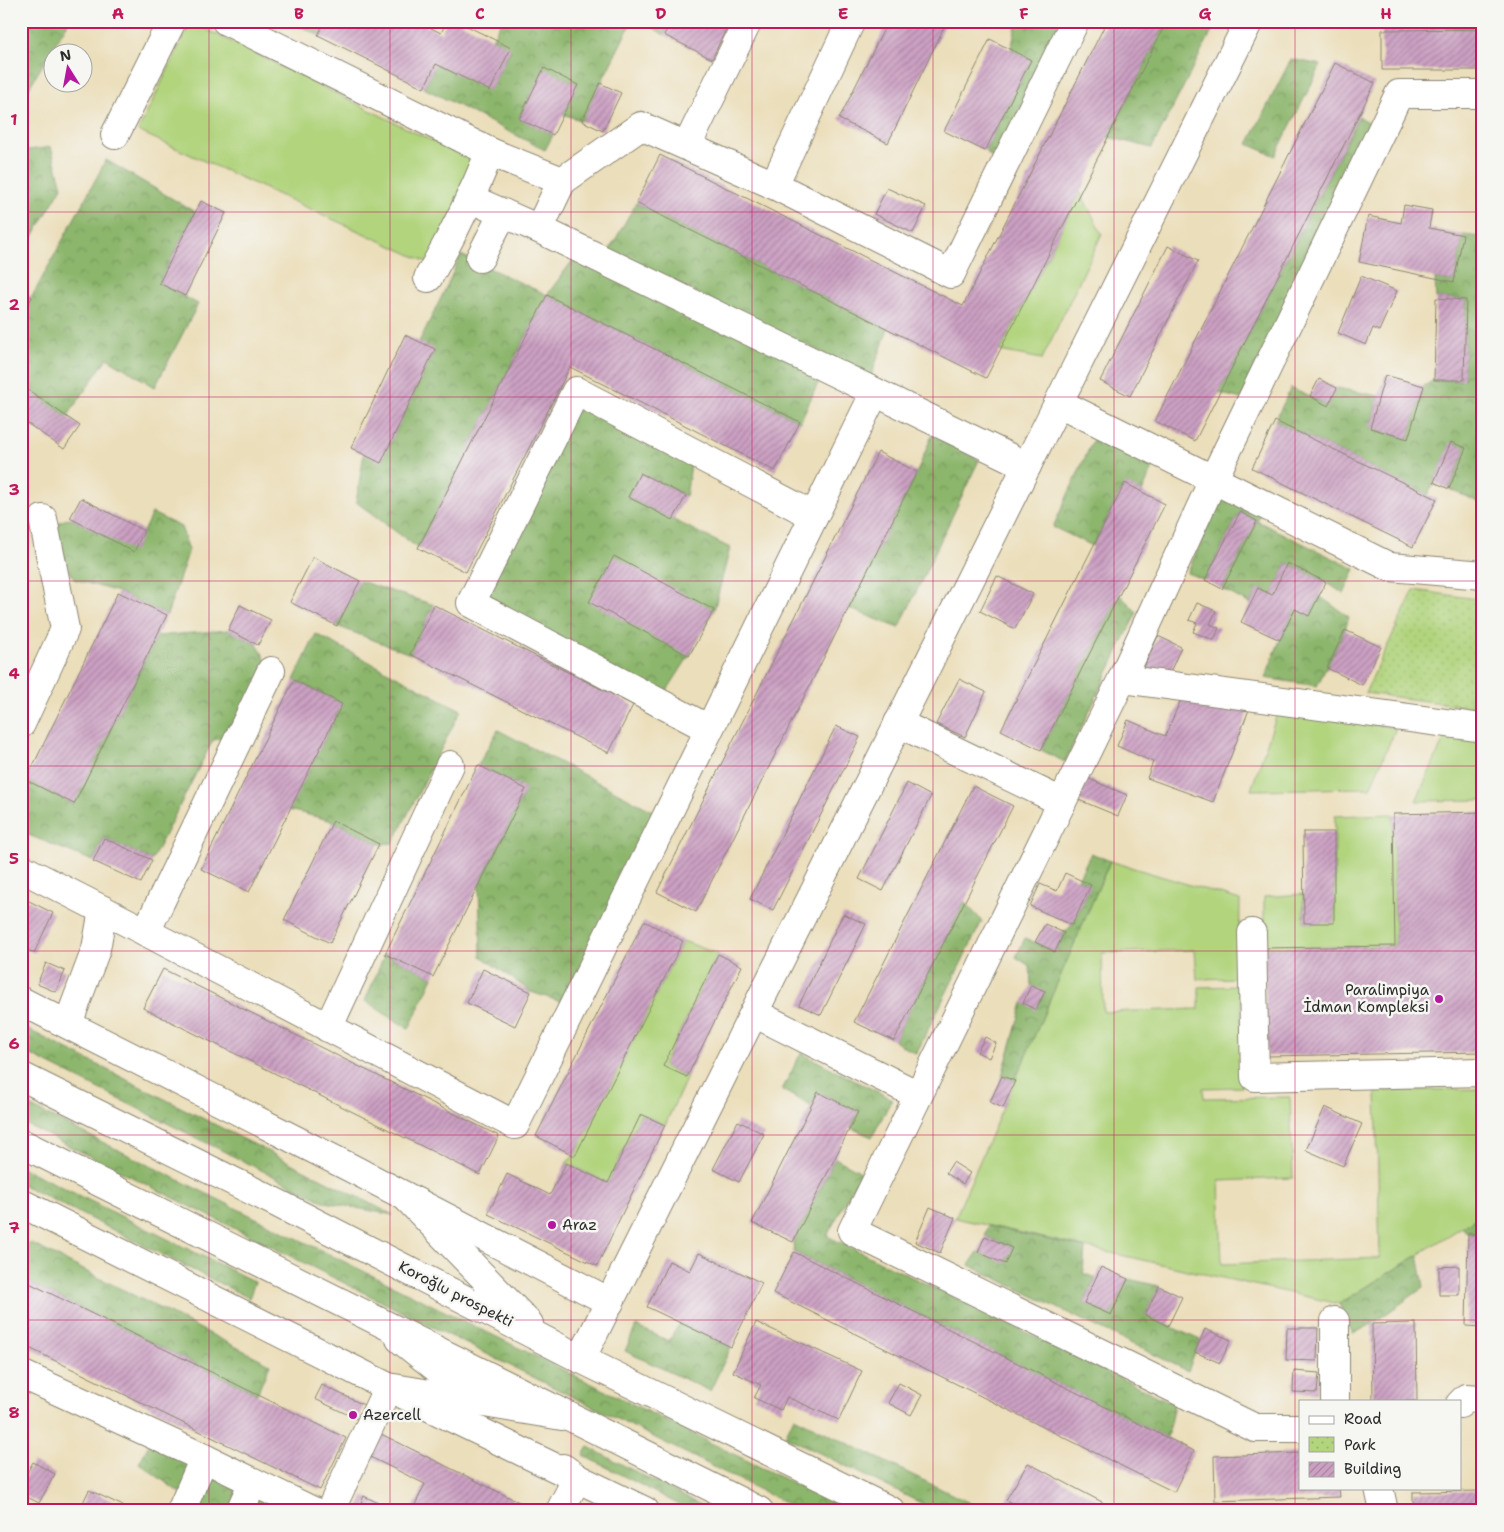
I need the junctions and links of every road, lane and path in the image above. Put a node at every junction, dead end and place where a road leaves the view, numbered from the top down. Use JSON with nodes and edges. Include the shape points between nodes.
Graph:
{"nodes":[{"id":1,"x":172,"y":21,"type":"edge"},
{"id":2,"x":226,"y":21,"type":"edge"},
{"id":3,"x":748,"y":21,"type":"edge"},
{"id":4,"x":850,"y":21,"type":"edge"},
{"id":5,"x":1075,"y":21,"type":"edge"},
{"id":6,"x":1249,"y":21,"type":"edge"},
{"id":7,"x":1483,"y":94,"type":"edge"},
{"id":8,"x":115,"y":135,"type":"dead end"},
{"id":9,"x":687,"y":146,"type":"junction"},
{"id":10,"x":490,"y":152,"type":"junction"},
{"id":11,"x":562,"y":181,"type":"junction"},
{"id":12,"x":774,"y":185,"type":"junction"},
{"id":13,"x":471,"y":199,"type":"junction"},
{"id":14,"x":503,"y":213,"type":"junction"},
{"id":15,"x":539,"y":229,"type":"junction"},
{"id":16,"x":480,"y":258,"type":"dead end"},
{"id":17,"x":428,"y":278,"type":"dead end"},
{"id":18,"x":875,"y":392,"type":"junction"},
{"id":19,"x":1058,"y":402,"type":"junction"},
{"id":20,"x":1027,"y":466,"type":"junction"},
{"id":21,"x":1214,"y":478,"type":"junction"},
{"id":22,"x":814,"y":516,"type":"junction"},
{"id":23,"x":43,"y":519,"type":"dead end"},
{"id":24,"x":1483,"y":575,"type":"edge"},
{"id":25,"x":271,"y":671,"type":"dead end"},
{"id":26,"x":1122,"y":679,"type":"junction"},
{"id":27,"x":898,"y":723,"type":"junction"},
{"id":28,"x":21,"y":724,"type":"edge"},
{"id":29,"x":1483,"y":728,"type":"edge"},
{"id":30,"x":709,"y":729,"type":"junction"},
{"id":31,"x":450,"y":765,"type":"dead end"},
{"id":32,"x":1062,"y":802,"type":"junction"},
{"id":33,"x":21,"y":868,"type":"edge"},
{"id":34,"x":103,"y":910,"type":"junction"},
{"id":35,"x":146,"y":932,"type":"junction"},
{"id":36,"x":1252,"y":932,"type":"dead end"},
{"id":37,"x":21,"y":1001,"type":"edge"},
{"id":38,"x":754,"y":1013,"type":"junction"},
{"id":39,"x":68,"y":1024,"type":"junction"},
{"id":40,"x":328,"y":1028,"type":"junction"},
{"id":41,"x":1483,"y":1072,"type":"edge"},
{"id":42,"x":21,"y":1076,"type":"edge"},
{"id":43,"x":918,"y":1095,"type":"junction"},
{"id":44,"x":21,"y":1143,"type":"edge"},
{"id":45,"x":406,"y":1197,"type":"junction"},
{"id":46,"x":21,"y":1203,"type":"edge"},
{"id":47,"x":610,"y":1302,"type":"junction"},
{"id":48,"x":375,"y":1320,"type":"junction"},
{"id":49,"x":1334,"y":1321,"type":"dead end"},
{"id":50,"x":544,"y":1339,"type":"junction"},
{"id":51,"x":581,"y":1359,"type":"junction"},
{"id":52,"x":23,"y":1380,"type":"edge"},
{"id":53,"x":388,"y":1386,"type":"junction"},
{"id":54,"x":1483,"y":1398,"type":"edge"},
{"id":55,"x":1335,"y":1400,"type":"edge"},
{"id":56,"x":480,"y":1402,"type":"junction"},
{"id":57,"x":1462,"y":1402,"type":"edge"},
{"id":58,"x":571,"y":1417,"type":"junction"},
{"id":59,"x":1299,"y":1428,"type":"edge"},
{"id":60,"x":204,"y":1458,"type":"junction"},
{"id":61,"x":577,"y":1478,"type":"junction"},
{"id":62,"x":253,"y":1482,"type":"junction"},
{"id":63,"x":1379,"y":1490,"type":"edge"},
{"id":64,"x":181,"y":1511,"type":"edge"},
{"id":65,"x":240,"y":1511,"type":"edge"},
{"id":66,"x":314,"y":1511,"type":"edge"},
{"id":67,"x":330,"y":1511,"type":"edge"},
{"id":68,"x":560,"y":1511,"type":"edge"},
{"id":69,"x":645,"y":1511,"type":"edge"},
{"id":70,"x":759,"y":1511,"type":"edge"},
{"id":71,"x":891,"y":1511,"type":"edge"},
{"id":72,"x":1384,"y":1511,"type":"edge"}],
"edges":[{"from":1,"to":8,"type":"street"},
{"from":2,"to":10,"type":"street"},
{"from":3,"to":9,"type":"street"},
{"from":4,"to":12,"type":"street"},
{"from":5,"to":12,"type":"street","via":[[951,274]]},
{"from":6,"to":19,"type":"street"},
{"from":7,"to":21,"type":"street","via":[[1399,94]]},
{"from":9,"to":11,"type":"street","via":[[641,126]]},
{"from":9,"to":12,"type":"street"},
{"from":10,"to":11,"type":"street"},
{"from":10,"to":13,"type":"street"},
{"from":11,"to":15,"type":"street"},
{"from":13,"to":14,"type":"street"},
{"from":13,"to":17,"type":"street"},
{"from":14,"to":15,"type":"street"},
{"from":14,"to":16,"type":"street"},
{"from":15,"to":18,"type":"street"},
{"from":18,"to":20,"type":"street"},
{"from":18,"to":22,"type":"street"},
{"from":19,"to":20,"type":"street"},
{"from":19,"to":21,"type":"street"},
{"from":20,"to":27,"type":"street"},
{"from":21,"to":24,"type":"street","via":[[1390,567]]},
{"from":21,"to":26,"type":"street"},
{"from":22,"to":30,"type":"street"},
{"from":22,"to":30,"type":"street","via":[[576,391],[471,603]]},
{"from":23,"to":28,"type":"street","via":[[65,629]]},
{"from":25,"to":35,"type":"street"},
{"from":26,"to":29,"type":"street"},
{"from":26,"to":32,"type":"street"},
{"from":27,"to":32,"type":"street"},
{"from":27,"to":38,"type":"street"},
{"from":30,"to":40,"type":"street","via":[[515,1126]]},
{"from":31,"to":40,"type":"street"},
{"from":32,"to":43,"type":"street"},
{"from":33,"to":34,"type":"street"},
{"from":34,"to":35,"type":"street"},
{"from":34,"to":39,"type":"street","via":[[96,949]]},
{"from":35,"to":40,"type":"street"},
{"from":36,"to":41,"type":"street","via":[[1255,1077]]},
{"from":37,"to":39,"type":"street"},
{"from":38,"to":43,"type":"street"},
{"from":38,"to":47,"type":"street"},
{"from":39,"to":45,"type":"street"},
{"from":42,"to":50,"type":"street","name":"Koroğlu prospekti"},
{"from":43,"to":59,"type":"street","via":[[852,1231],[1256,1428]]},
{"from":44,"to":48,"type":"street"},
{"from":45,"to":47,"type":"street"},
{"from":45,"to":50,"type":"street"},
{"from":46,"to":53,"type":"street"},
{"from":47,"to":51,"type":"street"},
{"from":48,"to":56,"type":"street"},
{"from":48,"to":58,"type":"street"},
{"from":49,"to":55,"type":"street"},
{"from":50,"to":51,"type":"street","name":"Koroğlu prospekti"},
{"from":51,"to":71,"type":"street","name":"Koroğlu prospekti"},
{"from":52,"to":60,"type":"street"},
{"from":53,"to":56,"type":"street"},
{"from":53,"to":61,"type":"street"},
{"from":53,"to":67,"type":"street"},
{"from":54,"to":57,"type":"street","via":[[1466,1398]]},
{"from":56,"to":58,"type":"street"},
{"from":56,"to":61,"type":"street"},
{"from":58,"to":70,"type":"street"},
{"from":60,"to":62,"type":"street"},
{"from":60,"to":64,"type":"street"},
{"from":61,"to":68,"type":"street"},
{"from":61,"to":69,"type":"street"},
{"from":62,"to":65,"type":"street"},
{"from":62,"to":66,"type":"street"},
{"from":63,"to":72,"type":"street"}]}
